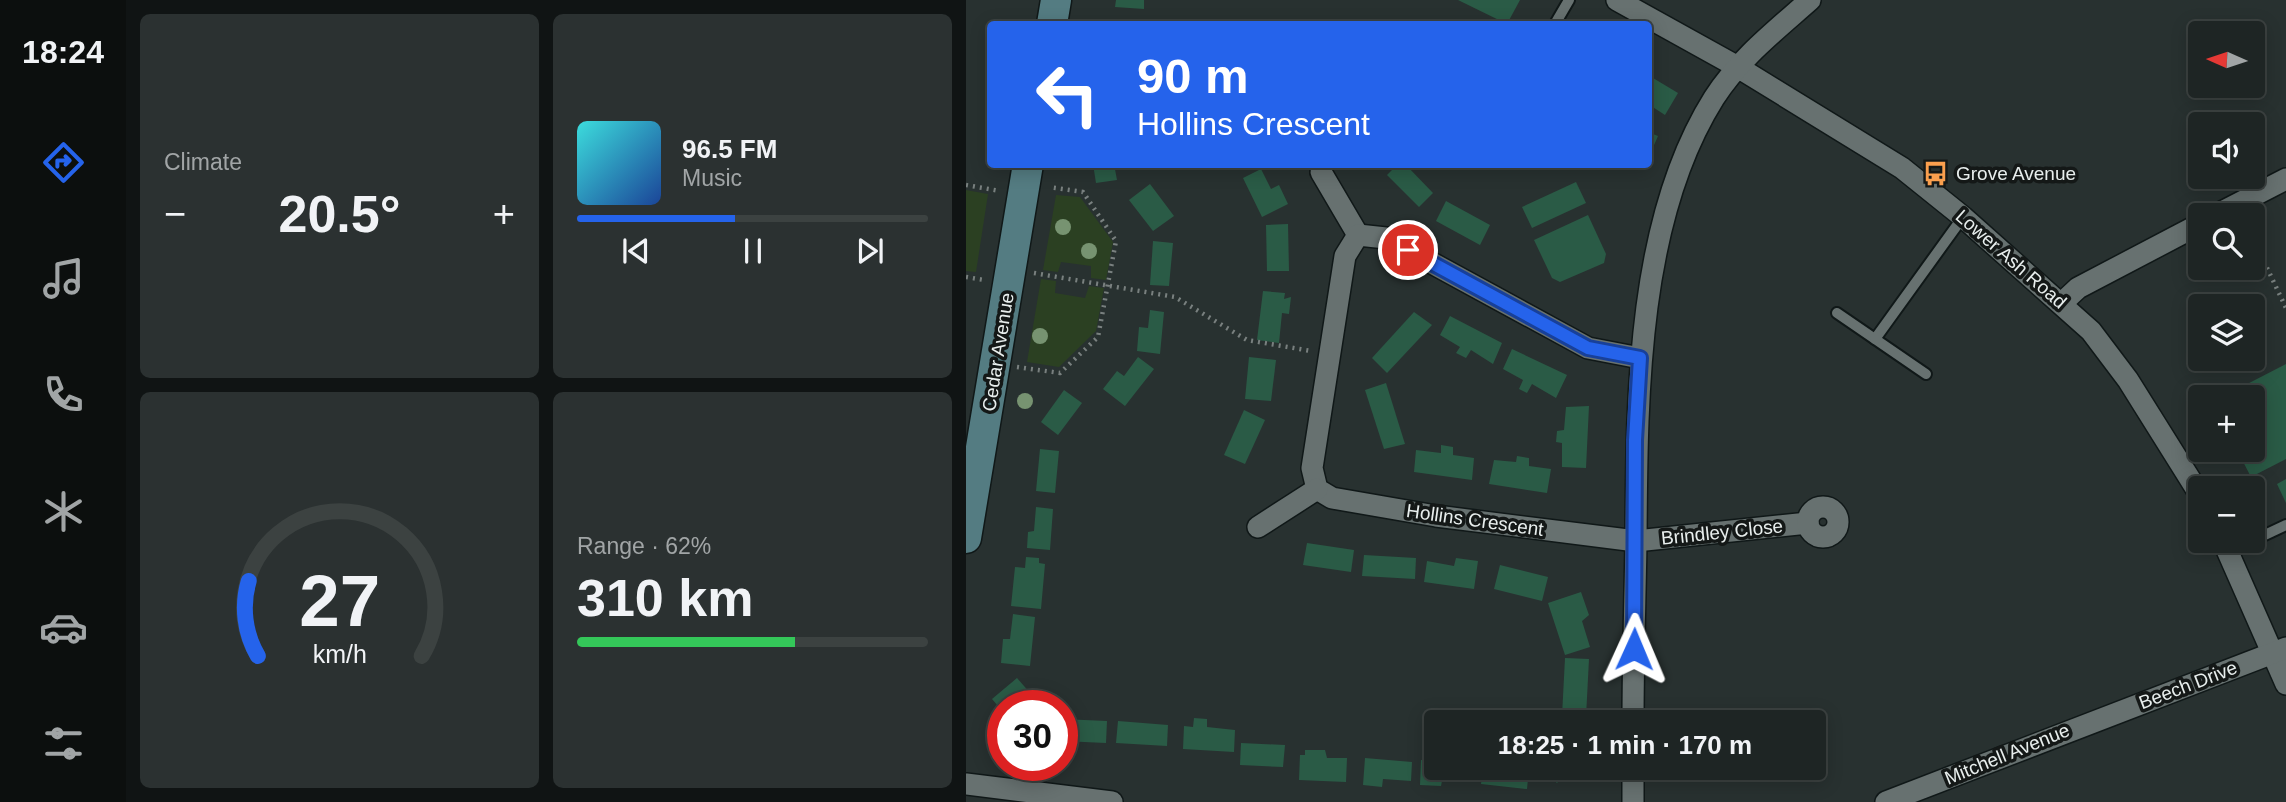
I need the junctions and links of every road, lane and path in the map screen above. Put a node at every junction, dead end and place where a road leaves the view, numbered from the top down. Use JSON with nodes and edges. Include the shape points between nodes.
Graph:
{"nodes":[{"id":1,"x":1056,"y":0,"type":"edge"},
{"id":2,"x":1569,"y":0,"type":"edge"},
{"id":3,"x":1617,"y":0,"type":"edge"},
{"id":4,"x":1810,"y":0,"type":"edge"},
{"id":5,"x":1052,"y":21,"type":"edge"},
{"id":6,"x":1557,"y":21,"type":"edge"},
{"id":7,"x":1736,"y":66,"type":"junction"},
{"id":8,"x":1027,"y":168,"type":"edge"},
{"id":9,"x":1321,"y":172,"type":"dead end"},
{"id":10,"x":2286,"y":179,"type":"edge"},
{"id":11,"x":966,"y":185,"type":"edge"},
{"id":12,"x":1048,"y":187,"type":"dead end"},
{"id":13,"x":1002,"y":191,"type":"dead end"},
{"id":14,"x":2239,"y":203,"type":"edge"},
{"id":15,"x":1963,"y":217,"type":"junction"},
{"id":16,"x":2188,"y":230,"type":"edge"},
{"id":17,"x":1358,"y":234,"type":"junction"},
{"id":18,"x":2265,"y":264,"type":"edge"},
{"id":19,"x":1033,"y":272,"type":"dead end"},
{"id":20,"x":1108,"y":286,"type":"junction"},
{"id":21,"x":2063,"y":303,"type":"junction"},
{"id":22,"x":2286,"y":308,"type":"edge"},
{"id":23,"x":1837,"y":313,"type":"dead end"},
{"id":24,"x":1875,"y":340,"type":"junction"},
{"id":25,"x":1331,"y":355,"type":"junction"},
{"id":26,"x":1640,"y":358,"type":"junction"},
{"id":27,"x":1016,"y":367,"type":"dead end"},
{"id":28,"x":1926,"y":374,"type":"dead end"},
{"id":29,"x":2188,"y":476,"type":"edge"},
{"id":30,"x":1317,"y":489,"type":"junction"},
{"id":31,"x":1808,"y":523,"type":"dead end"},
{"id":32,"x":2286,"y":526,"type":"edge"},
{"id":33,"x":1258,"y":527,"type":"dead end"},
{"id":34,"x":2265,"y":535,"type":"edge"},
{"id":35,"x":966,"y":538,"type":"edge"},
{"id":36,"x":1636,"y":541,"type":"junction"},
{"id":37,"x":2230,"y":553,"type":"edge"},
{"id":38,"x":2280,"y":650,"type":"edge"},
{"id":39,"x":2286,"y":684,"type":"edge"},
{"id":40,"x":1633,"y":710,"type":"edge"},
{"id":41,"x":2090,"y":722,"type":"joint"},
{"id":42,"x":1633,"y":780,"type":"edge"},
{"id":43,"x":966,"y":784,"type":"edge"},
{"id":44,"x":1112,"y":802,"type":"edge"},
{"id":45,"x":1633,"y":802,"type":"edge"},
{"id":46,"x":1886,"y":802,"type":"edge"}],
"edges":[{"from":1,"to":5,"type":"main road"},
{"from":2,"to":6,"type":"lane"},
{"from":3,"to":7,"type":"street","name":"Lower Ash Road"},
{"from":4,"to":7,"type":"street"},
{"from":7,"to":15,"type":"street","name":"Lower Ash Road","via":[[1902,168]]},
{"from":7,"to":26,"type":"street","via":[[1713,100],[1685,158],[1663,223]]},
{"from":8,"to":35,"type":"main road","name":"Cedar Avenue"},
{"from":9,"to":17,"type":"street"},
{"from":10,"to":14,"type":"street"},
{"from":11,"to":13,"type":"path"},
{"from":12,"to":20,"type":"path","via":[[1083,192],[1116,241]]},
{"from":15,"to":21,"type":"street","name":"Lower Ash Road"},
{"from":15,"to":24,"type":"lane"},
{"from":16,"to":21,"type":"street","via":[[2078,288]]},
{"from":17,"to":25,"type":"street","via":[[1345,256]]},
{"from":17,"to":26,"type":"street","via":[[1386,238],[1588,348]]},
{"from":18,"to":22,"type":"path"},
{"from":19,"to":20,"type":"path"},
{"from":20,"to":25,"type":"path","via":[[1175,297],[1247,340]]},
{"from":20,"to":27,"type":"path","via":[[1098,337],[1060,373]]},
{"from":21,"to":29,"type":"street","name":"Lower Ash Road","via":[[2128,380]]},
{"from":23,"to":24,"type":"lane"},
{"from":24,"to":28,"type":"lane"},
{"from":25,"to":30,"type":"street","via":[[1312,468]]},
{"from":26,"to":36,"type":"street"},
{"from":30,"to":33,"type":"street"},
{"from":30,"to":36,"type":"street","name":"Hollins Crescent","via":[[1332,498],[1436,516]]},
{"from":31,"to":36,"type":"street","name":"Brindley Close"},
{"from":32,"to":34,"type":"lane"},
{"from":36,"to":40,"type":"street"},
{"from":37,"to":38,"type":"street"},
{"from":38,"to":39,"type":"street"},
{"from":38,"to":41,"type":"street","name":"Beech Drive"},
{"from":41,"to":46,"type":"street","name":"Mitchell Avenue"},
{"from":42,"to":45,"type":"street"},
{"from":43,"to":44,"type":"street"}]}
